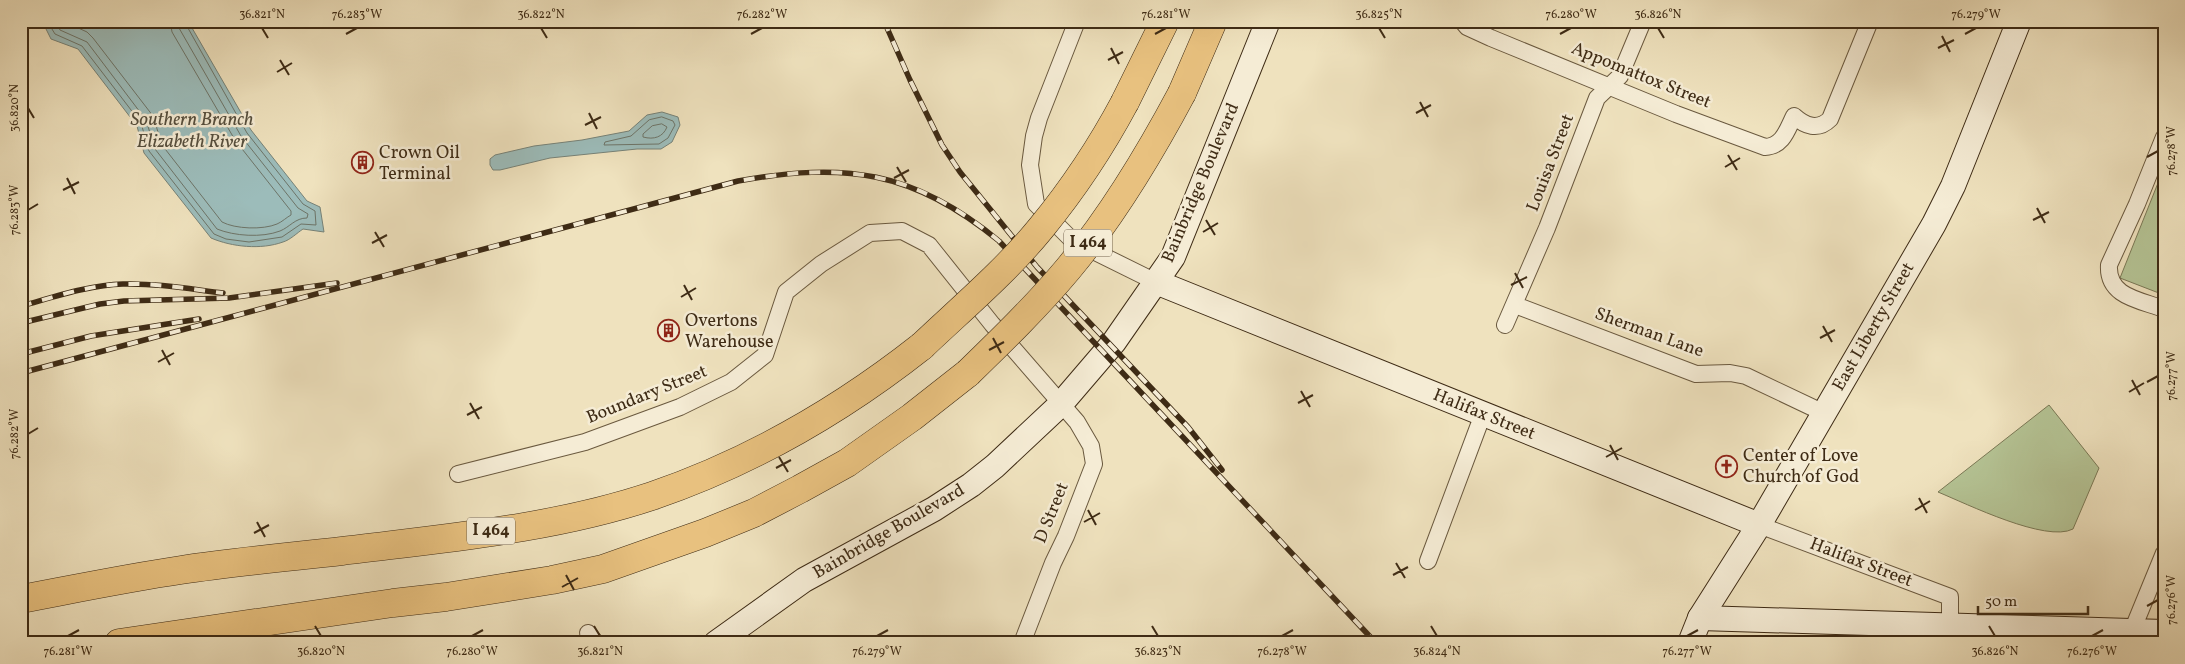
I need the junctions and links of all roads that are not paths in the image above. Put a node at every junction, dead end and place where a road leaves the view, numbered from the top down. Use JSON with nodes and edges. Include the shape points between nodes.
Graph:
{"nodes":[{"id":1,"x":1077,"y":21,"type":"edge"},
{"id":2,"x":1165,"y":21,"type":"edge"},
{"id":3,"x":1213,"y":21,"type":"edge"},
{"id":4,"x":1268,"y":21,"type":"edge"},
{"id":5,"x":1462,"y":21,"type":"edge"},
{"id":6,"x":1643,"y":21,"type":"edge"},
{"id":7,"x":1870,"y":21,"type":"edge"},
{"id":8,"x":2019,"y":21,"type":"edge"},
{"id":9,"x":1610,"y":86,"type":"junction"},
{"id":10,"x":2164,"y":138,"type":"edge"},
{"id":11,"x":1156,"y":282,"type":"junction"},
{"id":12,"x":1515,"y":305,"type":"junction"},
{"id":13,"x":2164,"y":309,"type":"edge"},
{"id":14,"x":1505,"y":326,"type":"dead end"},
{"id":15,"x":1060,"y":405,"type":"junction"},
{"id":16,"x":1824,"y":413,"type":"junction"},
{"id":17,"x":1483,"y":414,"type":"junction"},
{"id":18,"x":458,"y":474,"type":"dead end"},
{"id":19,"x":1759,"y":525,"type":"junction"},
{"id":20,"x":2164,"y":553,"type":"edge"},
{"id":21,"x":1428,"y":561,"type":"dead end"},
{"id":22,"x":21,"y":599,"type":"edge"},
{"id":23,"x":1700,"y":618,"type":"junction"},
{"id":24,"x":1950,"y":625,"type":"junction"},
{"id":25,"x":2132,"y":631,"type":"junction"},
{"id":26,"x":2164,"y":632,"type":"edge"},
{"id":27,"x":119,"y":643,"type":"edge"},
{"id":28,"x":716,"y":643,"type":"edge"},
{"id":29,"x":1022,"y":643,"type":"edge"},
{"id":30,"x":1690,"y":643,"type":"edge"}],
"edges":[{"from":1,"to":11,"type":"street","name":"Halifax Street","via":[[1034,136],[1030,165],[1036,204],[1073,241]]},
{"from":2,"to":22,"type":"highway","number":"I 464","bridge":true,"via":[[1108,135],[1040,229],[922,346],[844,403],[750,456],[651,496],[541,524],[182,570]]},
{"from":3,"to":27,"type":"highway","number":"I 464","bridge":true,"via":[[1182,93],[1129,185],[1068,270],[968,373],[847,463],[754,513],[603,569],[455,596],[392,602]]},
{"from":4,"to":11,"type":"street","name":"Bainbridge Boulevard","via":[[1173,257]]},
{"from":5,"to":9,"type":"street","name":"Appomattox Street","via":[[1467,27],[1491,38]]},
{"from":6,"to":9,"type":"street","name":"Louisa Street","via":[[1620,76]]},
{"from":7,"to":9,"type":"street","name":"Appomattox Street","via":[[1830,119],[1824,125],[1812,127],[1794,116],[1777,144],[1765,147]]},
{"from":8,"to":16,"type":"street","name":"East Liberty Street","via":[[1942,209]]},
{"from":9,"to":12,"type":"street","name":"Louisa Street","via":[[1596,98]]},
{"from":10,"to":13,"type":"street","via":[[2108,274],[2112,286],[2119,292]]},
{"from":11,"to":15,"type":"street","name":"Bainbridge Boulevard","via":[[1105,353]]},
{"from":11,"to":17,"type":"street","name":"Halifax Street"},
{"from":12,"to":14,"type":"street","name":"Louisa Street"},
{"from":12,"to":16,"type":"street","name":"Sherman Lane","via":[[1696,374],[1746,376]]},
{"from":15,"to":18,"type":"street","name":"Boundary Street","via":[[929,245],[902,231],[870,233],[821,264],[786,292],[765,355],[731,382],[680,407],[585,442]]},
{"from":15,"to":28,"type":"street","name":"Bainbridge Boulevard","via":[[970,485],[934,509],[804,580]]},
{"from":15,"to":29,"type":"street","name":"D Street","via":[[1088,438],[1094,464]]},
{"from":16,"to":19,"type":"street","name":"East Liberty Street"},
{"from":17,"to":19,"type":"street","name":"Halifax Street"},
{"from":17,"to":21,"type":"street"},
{"from":19,"to":23,"type":"street","name":"East Liberty Street"},
{"from":19,"to":24,"type":"street","name":"Halifax Street","via":[[1950,597]]},
{"from":20,"to":25,"type":"street"},
{"from":23,"to":24,"type":"street"},
{"from":23,"to":30,"type":"street","name":"East Liberty Street"},
{"from":24,"to":25,"type":"street"},
{"from":25,"to":26,"type":"street"}]}
